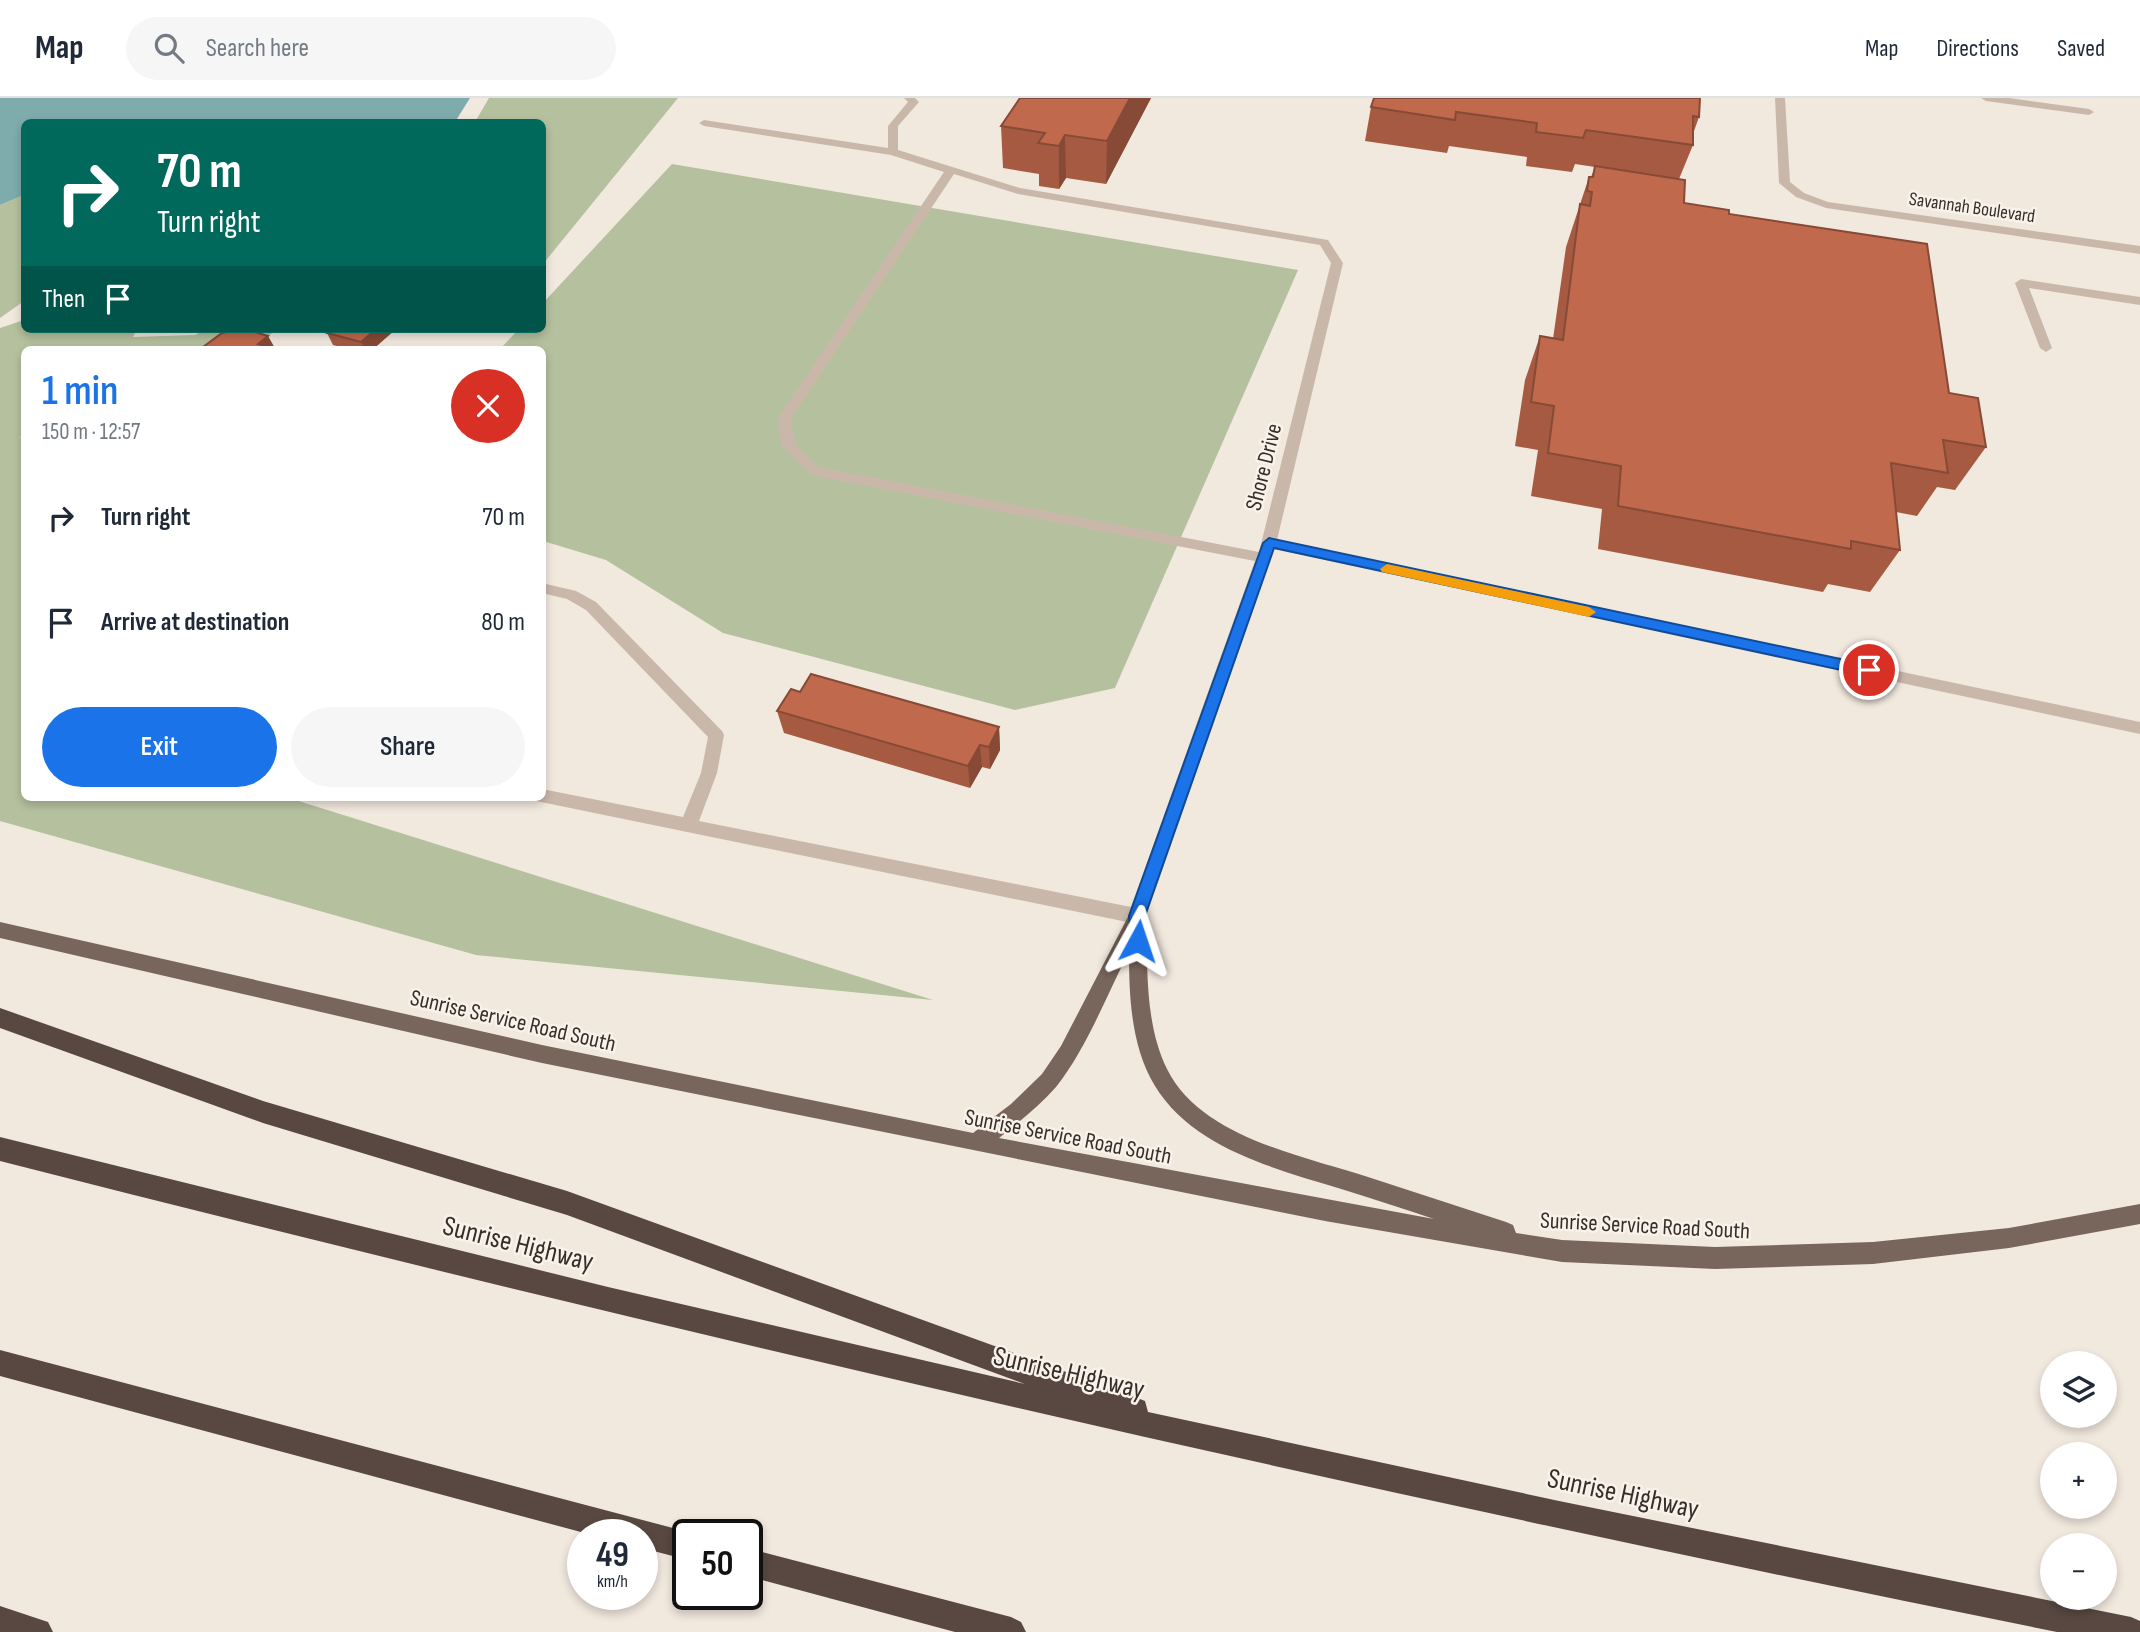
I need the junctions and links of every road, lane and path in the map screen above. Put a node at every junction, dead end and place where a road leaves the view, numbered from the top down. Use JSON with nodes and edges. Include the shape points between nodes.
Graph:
{"nodes":[{"id":1,"x":909,"y":98,"type":"edge"},
{"id":2,"x":1780,"y":98,"type":"edge"},
{"id":3,"x":1986,"y":98,"type":"edge"},
{"id":4,"x":2089,"y":112,"type":"dead end"},
{"id":5,"x":704,"y":122,"type":"dead end"},
{"id":6,"x":893,"y":152,"type":"junction"},
{"id":7,"x":951,"y":170,"type":"junction"},
{"id":8,"x":2140,"y":250,"type":"edge"},
{"id":9,"x":2140,"y":301,"type":"edge"},
{"id":10,"x":2046,"y":348,"type":"dead end"},
{"id":11,"x":1269,"y":543,"type":"junction"},
{"id":12,"x":1264,"y":558,"type":"junction"},
{"id":13,"x":546,"y":590,"type":"edge"},
{"id":14,"x":2140,"y":727,"type":"edge"},
{"id":15,"x":546,"y":797,"type":"edge"},
{"id":16,"x":688,"y":826,"type":"junction"},
{"id":17,"x":1137,"y":916,"type":"junction"},
{"id":18,"x":0,"y":930,"type":"edge"},
{"id":19,"x":0,"y":1018,"type":"edge"},
{"id":20,"x":976,"y":1143,"type":"junction"},
{"id":21,"x":0,"y":1149,"type":"edge"},
{"id":22,"x":2140,"y":1214,"type":"edge"},
{"id":23,"x":1562,"y":1251,"type":"junction"},
{"id":24,"x":0,"y":1363,"type":"edge"},
{"id":25,"x":1221,"y":1442,"type":"junction"},
{"id":26,"x":672,"y":1542,"type":"edge"},
{"id":27,"x":763,"y":1566,"type":"edge"},
{"id":28,"x":0,"y":1621,"type":"edge"},
{"id":29,"x":38,"y":1632,"type":"edge"},
{"id":30,"x":1011,"y":1632,"type":"edge"},
{"id":31,"x":2131,"y":1632,"type":"edge"}],
"edges":[{"from":1,"to":6,"type":"street","via":[[914,102],[893,126]]},
{"from":2,"to":8,"type":"street","name":"Savannah Boulevard","via":[[1785,183],[1800,195],[1826,205]]},
{"from":3,"to":4,"type":"street"},
{"from":5,"to":6,"type":"street"},
{"from":6,"to":7,"type":"street"},
{"from":7,"to":11,"type":"street","name":"Shore Drive","via":[[1018,191],[1324,242],[1337,263]]},
{"from":7,"to":12,"type":"street","via":[[784,419],[789,446],[815,471]]},
{"from":9,"to":10,"type":"street","via":[[2021,283]]},
{"from":11,"to":12,"type":"street","name":"Shore Drive"},
{"from":11,"to":14,"type":"street"},
{"from":12,"to":17,"type":"street","name":"Shore Drive"},
{"from":13,"to":16,"type":"street","via":[[571,595],[591,606],[716,736],[709,773]]},
{"from":15,"to":16,"type":"street"},
{"from":16,"to":17,"type":"street"},
{"from":17,"to":20,"type":"main road","via":[[1068,1052],[1018,1111]]},
{"from":17,"to":23,"type":"main road","via":[[1140,1014],[1162,1080],[1185,1109],[1255,1151]]},
{"from":18,"to":20,"type":"main road","name":"Sunrise Service Road South","via":[[542,1054]]},
{"from":19,"to":25,"type":"highway","via":[[263,1112],[567,1203]]},
{"from":20,"to":23,"type":"main road","name":"Sunrise Service Road South","via":[[1325,1211]]},
{"from":21,"to":25,"type":"highway","name":"Sunrise Highway","via":[[687,1320]]},
{"from":22,"to":23,"type":"main road","name":"Sunrise Service Road South","via":[[2009,1238],[1873,1253],[1715,1258]]},
{"from":24,"to":26,"type":"highway"},
{"from":25,"to":31,"type":"highway","name":"Sunrise Highway"},
{"from":27,"to":30,"type":"highway"},
{"from":28,"to":29,"type":"highway"}]}
